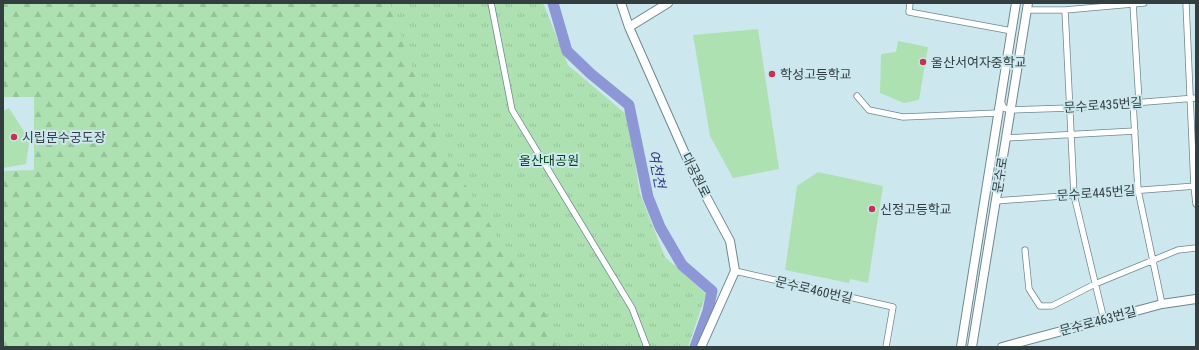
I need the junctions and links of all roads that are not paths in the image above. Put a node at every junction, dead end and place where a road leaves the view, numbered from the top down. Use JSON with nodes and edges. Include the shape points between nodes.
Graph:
{"nodes":[{"id":1,"x":491,"y":3,"type":"edge"},
{"id":2,"x":621,"y":3,"type":"edge"},
{"id":3,"x":668,"y":3,"type":"edge"},
{"id":4,"x":910,"y":3,"type":"edge"},
{"id":5,"x":1016,"y":3,"type":"edge"},
{"id":6,"x":1144,"y":3,"type":"edge"},
{"id":7,"x":1186,"y":3,"type":"edge"},
{"id":8,"x":1133,"y":4,"type":"junction"},
{"id":9,"x":1027,"y":7,"type":"edge"},
{"id":10,"x":1065,"y":10,"type":"junction"},
{"id":11,"x":629,"y":27,"type":"junction"},
{"id":12,"x":1012,"y":31,"type":"junction"},
{"id":13,"x":857,"y":96,"type":"dead end"},
{"id":14,"x":1001,"y":98,"type":"junction"},
{"id":15,"x":1193,"y":98,"type":"edge"},
{"id":16,"x":1136,"y":102,"type":"junction"},
{"id":17,"x":1070,"y":108,"type":"junction"},
{"id":18,"x":1010,"y":110,"type":"junction"},
{"id":19,"x":998,"y":113,"type":"junction"},
{"id":20,"x":1135,"y":131,"type":"junction"},
{"id":21,"x":1072,"y":134,"type":"junction"},
{"id":22,"x":1006,"y":138,"type":"junction"},
{"id":23,"x":991,"y":159,"type":"junction"},
{"id":24,"x":1002,"y":162,"type":"junction"},
{"id":25,"x":1195,"y":186,"type":"edge"},
{"id":26,"x":1138,"y":190,"type":"junction"},
{"id":27,"x":1074,"y":194,"type":"junction"},
{"id":28,"x":996,"y":200,"type":"junction"},
{"id":29,"x":1196,"y":204,"type":"edge"},
{"id":30,"x":1196,"y":248,"type":"edge"},
{"id":31,"x":1025,"y":250,"type":"dead end"},
{"id":32,"x":1152,"y":261,"type":"junction"},
{"id":33,"x":735,"y":271,"type":"junction"},
{"id":34,"x":1095,"y":284,"type":"junction"},
{"id":35,"x":1196,"y":299,"type":"edge"},
{"id":36,"x":968,"y":304,"type":"junction"},
{"id":37,"x":1162,"y":304,"type":"junction"},
{"id":38,"x":979,"y":305,"type":"junction"},
{"id":39,"x":1104,"y":320,"type":"junction"},
{"id":40,"x":963,"y":331,"type":"junction"},
{"id":41,"x":1024,"y":344,"type":"edge"},
{"id":42,"x":647,"y":347,"type":"edge"},
{"id":43,"x":703,"y":347,"type":"edge"},
{"id":44,"x":886,"y":347,"type":"edge"},
{"id":45,"x":961,"y":347,"type":"edge"},
{"id":46,"x":965,"y":347,"type":"edge"},
{"id":47,"x":972,"y":347,"type":"edge"},
{"id":48,"x":1002,"y":347,"type":"edge"},
{"id":49,"x":1014,"y":347,"type":"edge"}],
"edges":[{"from":1,"to":42,"type":"street","via":[[512,110],[632,308]]},
{"from":2,"to":11,"type":"main road","name":"대공원로"},
{"from":3,"to":11,"type":"main road"},
{"from":4,"to":12,"type":"street","via":[[909,12]]},
{"from":5,"to":12,"type":"main road","name":"문수로"},
{"from":6,"to":8,"type":"street"},
{"from":7,"to":15,"type":"street"},
{"from":8,"to":10,"type":"street"},
{"from":8,"to":16,"type":"street"},
{"from":9,"to":10,"type":"street"},
{"from":9,"to":18,"type":"main road","name":"문수로"},
{"from":10,"to":17,"type":"street"},
{"from":11,"to":33,"type":"main road","name":"대공원로","via":[[694,174],[730,241]]},
{"from":12,"to":14,"type":"main road","name":"문수로"},
{"from":13,"to":19,"type":"street","via":[[869,110],[903,118]]},
{"from":14,"to":18,"type":"street","via":[[1003,107]]},
{"from":14,"to":19,"type":"main road","name":"문수로"},
{"from":15,"to":16,"type":"street","name":"문수로435번길"},
{"from":15,"to":25,"type":"street"},
{"from":16,"to":17,"type":"street","name":"문수로435번길"},
{"from":16,"to":20,"type":"street"},
{"from":17,"to":18,"type":"street","name":"문수로435번길"},
{"from":17,"to":21,"type":"street"},
{"from":18,"to":22,"type":"main road","name":"문수로"},
{"from":19,"to":23,"type":"main road","name":"문수로"},
{"from":20,"to":21,"type":"street"},
{"from":20,"to":26,"type":"street"},
{"from":21,"to":22,"type":"street"},
{"from":21,"to":27,"type":"street"},
{"from":22,"to":24,"type":"main road","name":"문수로"},
{"from":23,"to":24,"type":"main road","via":[[994,149],[999,146],[1002,151]]},
{"from":23,"to":36,"type":"main road","name":"문수로"},
{"from":24,"to":28,"type":"main road","name":"문수로"},
{"from":25,"to":26,"type":"street","name":"문수로445번길"},
{"from":25,"to":29,"type":"street"},
{"from":26,"to":27,"type":"street","name":"문수로445번길"},
{"from":26,"to":32,"type":"street"},
{"from":27,"to":28,"type":"street","name":"문수로445번길"},
{"from":27,"to":34,"type":"street"},
{"from":28,"to":38,"type":"main road","name":"문수로"},
{"from":30,"to":32,"type":"street","via":[[1178,250]]},
{"from":31,"to":34,"type":"street","via":[[1029,289],[1040,306],[1052,306]]},
{"from":32,"to":34,"type":"street"},
{"from":32,"to":37,"type":"street"},
{"from":33,"to":43,"type":"main road"},
{"from":33,"to":44,"type":"street","name":"문수로460번길","via":[[893,307]]},
{"from":34,"to":39,"type":"street"},
{"from":35,"to":37,"type":"main road","name":"문수로463번길"},
{"from":36,"to":38,"type":"main road","via":[[968,315],[971,319],[976,316]]},
{"from":36,"to":40,"type":"main road","name":"문수로"},
{"from":37,"to":39,"type":"main road","name":"문수로463번길"},
{"from":38,"to":47,"type":"main road","name":"문수로"},
{"from":39,"to":41,"type":"main road","name":"문수로463번길"},
{"from":40,"to":45,"type":"main road","name":"문수로"},
{"from":40,"to":46,"type":"main road"},
{"from":41,"to":48,"type":"main road","name":"문수로463번길"},
{"from":41,"to":49,"type":"main road"}]}
